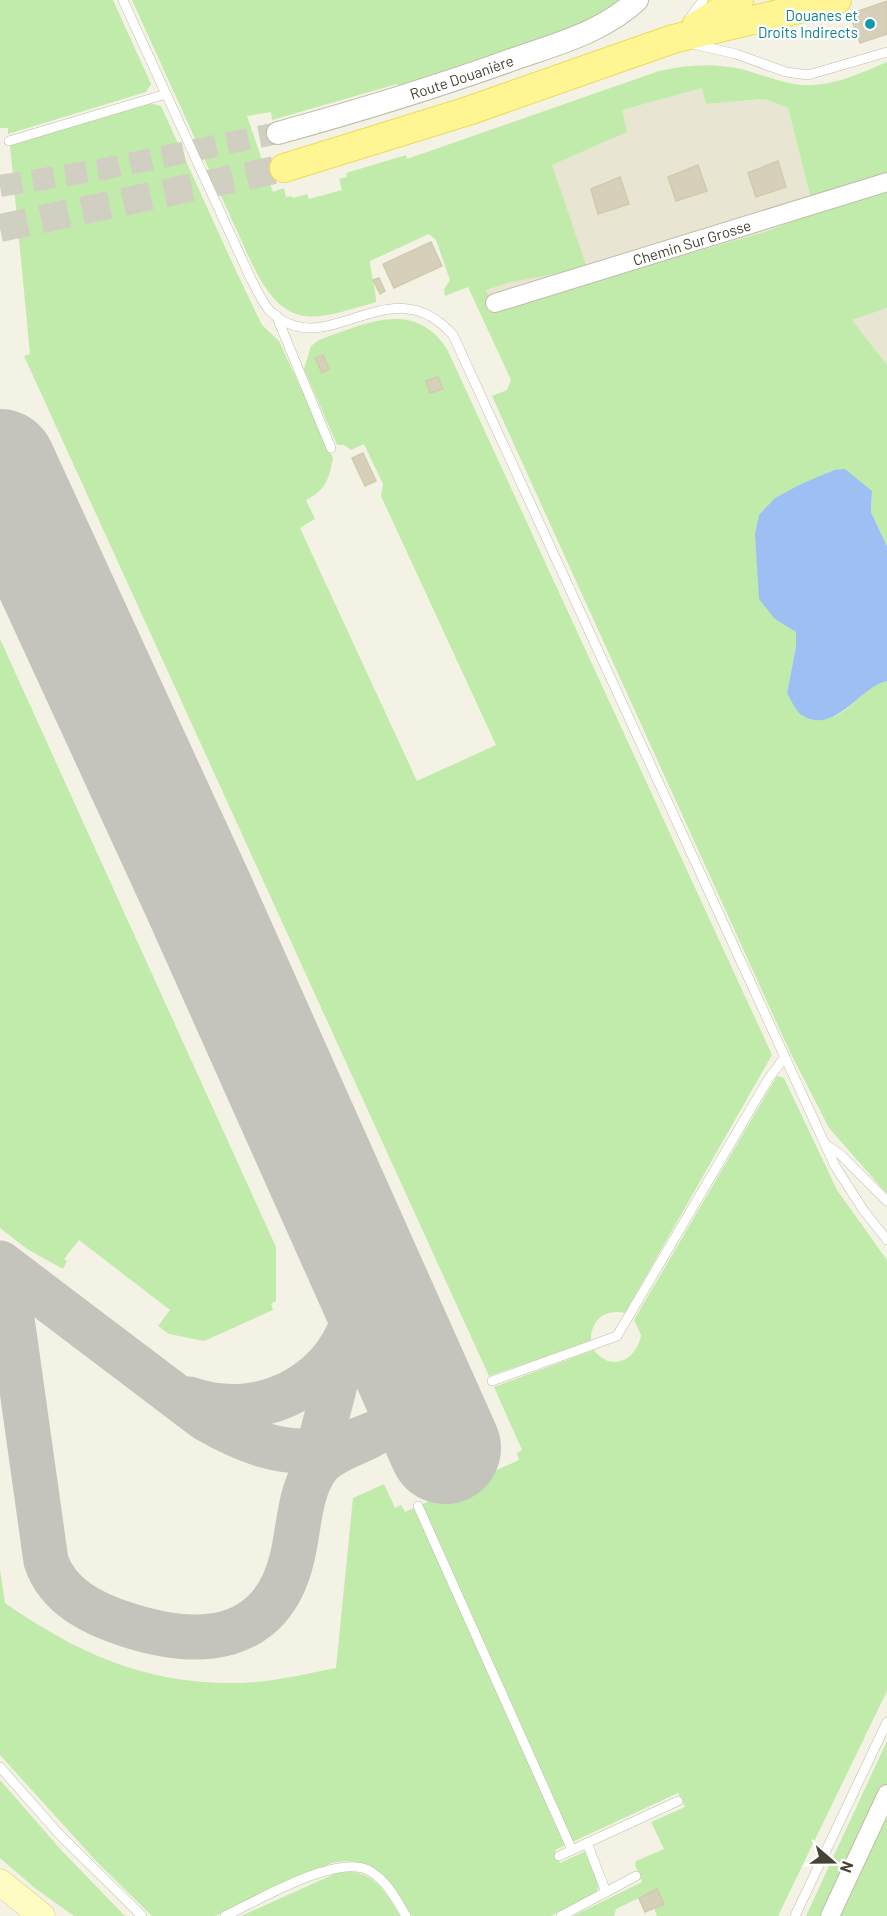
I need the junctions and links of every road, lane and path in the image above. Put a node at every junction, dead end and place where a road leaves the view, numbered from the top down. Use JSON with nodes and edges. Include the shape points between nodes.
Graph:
{"nodes":[{"id":1,"x":123,"y":0,"type":"edge"},
{"id":2,"x":637,"y":0,"type":"edge"},
{"id":3,"x":703,"y":0,"type":"edge"},
{"id":4,"x":739,"y":0,"type":"edge"},
{"id":5,"x":832,"y":0,"type":"edge"},
{"id":6,"x":837,"y":0,"type":"edge"},
{"id":7,"x":674,"y":39,"type":"junction"},
{"id":8,"x":887,"y":52,"type":"edge"},
{"id":9,"x":166,"y":94,"type":"junction"},
{"id":10,"x":278,"y":133,"type":"tunnel mouth"},
{"id":11,"x":9,"y":141,"type":"dead end"},
{"id":12,"x":284,"y":168,"type":"tunnel mouth"},
{"id":13,"x":887,"y":182,"type":"edge"},
{"id":14,"x":495,"y":303,"type":"dead end"},
{"id":15,"x":276,"y":315,"type":"junction"},
{"id":16,"x":332,"y":448,"type":"dead end"},
{"id":17,"x":785,"y":1057,"type":"junction"},
{"id":18,"x":825,"y":1144,"type":"junction"},
{"id":19,"x":887,"y":1201,"type":"edge"},
{"id":20,"x":887,"y":1240,"type":"edge"},
{"id":21,"x":492,"y":1381,"type":"dead end"},
{"id":22,"x":418,"y":1506,"type":"dead end"},
{"id":23,"x":887,"y":1722,"type":"edge"},
{"id":24,"x":0,"y":1767,"type":"edge"},
{"id":25,"x":887,"y":1794,"type":"edge"},
{"id":26,"x":678,"y":1801,"type":"dead end"},
{"id":27,"x":587,"y":1843,"type":"junction"},
{"id":28,"x":572,"y":1850,"type":"junction"},
{"id":29,"x":559,"y":1856,"type":"dead end"},
{"id":30,"x":636,"y":1876,"type":"dead end"},
{"id":31,"x":0,"y":1882,"type":"edge"},
{"id":32,"x":606,"y":1892,"type":"junction"},
{"id":33,"x":42,"y":1916,"type":"edge"},
{"id":34,"x":142,"y":1916,"type":"edge"},
{"id":35,"x":225,"y":1916,"type":"edge"},
{"id":36,"x":406,"y":1916,"type":"edge"},
{"id":37,"x":561,"y":1916,"type":"edge"},
{"id":38,"x":795,"y":1916,"type":"edge"},
{"id":39,"x":830,"y":1916,"type":"edge"}],
"edges":[{"from":1,"to":9,"type":"lane"},
{"from":2,"to":10,"type":"street","name":"Route Douanière","via":[[620,15],[568,40],[379,105]]},
{"from":3,"to":7,"type":"lane"},
{"from":4,"to":7,"type":"main road"},
{"from":5,"to":6,"type":"main road"},
{"from":5,"to":7,"type":"main road"},
{"from":7,"to":8,"type":"lane","via":[[808,75]]},
{"from":7,"to":12,"type":"main road","via":[[419,127]]},
{"from":9,"to":11,"type":"lane"},
{"from":9,"to":15,"type":"lane","via":[[251,279]]},
{"from":13,"to":14,"type":"street","name":"Chemin Sur Grosse"},
{"from":15,"to":16,"type":"lane"},
{"from":15,"to":17,"type":"lane","via":[[288,323],[314,328],[402,308],[429,313],[453,335]]},
{"from":17,"to":18,"type":"lane"},
{"from":17,"to":21,"type":"lane","via":[[617,1336]]},
{"from":18,"to":19,"type":"lane"},
{"from":18,"to":20,"type":"lane","via":[[864,1211]]},
{"from":22,"to":28,"type":"lane"},
{"from":23,"to":38,"type":"lane"},
{"from":24,"to":34,"type":"lane","via":[[59,1834]]},
{"from":25,"to":39,"type":"street"},
{"from":26,"to":27,"type":"lane"},
{"from":27,"to":28,"type":"lane"},
{"from":27,"to":32,"type":"lane"},
{"from":28,"to":29,"type":"lane"},
{"from":30,"to":32,"type":"lane"},
{"from":31,"to":33,"type":"main road"},
{"from":32,"to":37,"type":"lane"},
{"from":35,"to":36,"type":"lane","via":[[326,1869],[348,1865],[368,1870],[382,1881]]}]}
